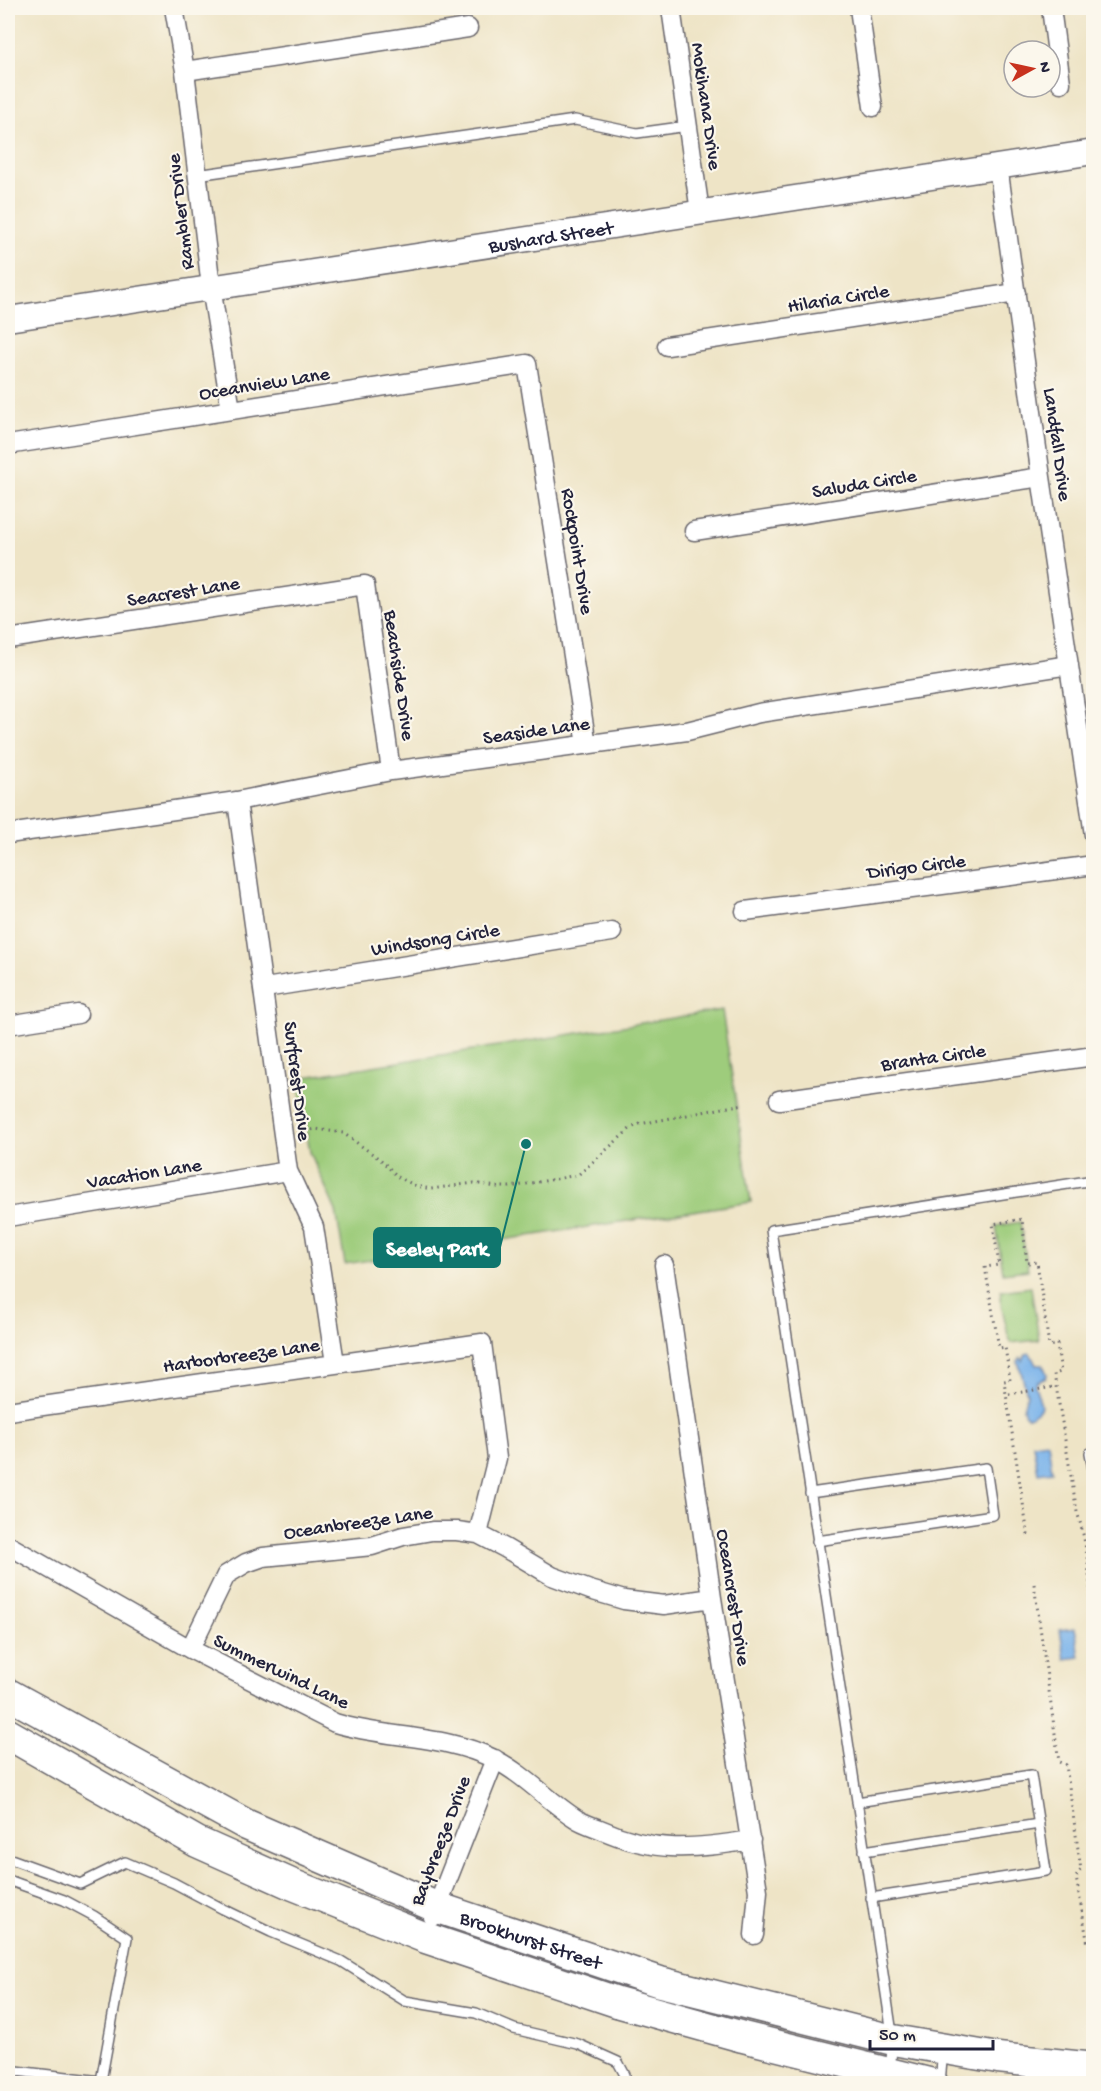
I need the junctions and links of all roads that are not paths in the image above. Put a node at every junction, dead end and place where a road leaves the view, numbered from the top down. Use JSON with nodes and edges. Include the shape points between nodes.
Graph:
{"nodes":[{"id":1,"x":174,"y":8,"type":"edge"},
{"id":2,"x":671,"y":8,"type":"edge"},
{"id":3,"x":859,"y":8,"type":"edge"},
{"id":4,"x":1051,"y":8,"type":"edge"},
{"id":5,"x":468,"y":28,"type":"dead end"},
{"id":6,"x":1055,"y":39,"type":"edge"},
{"id":7,"x":185,"y":71,"type":"junction"},
{"id":8,"x":873,"y":107,"type":"dead end"},
{"id":9,"x":688,"y":126,"type":"junction"},
{"id":10,"x":1094,"y":152,"type":"edge"},
{"id":11,"x":998,"y":166,"type":"junction"},
{"id":12,"x":197,"y":175,"type":"junction"},
{"id":13,"x":700,"y":212,"type":"junction"},
{"id":14,"x":211,"y":287,"type":"junction"},
{"id":15,"x":1016,"y":293,"type":"junction"},
{"id":16,"x":8,"y":319,"type":"edge"},
{"id":17,"x":667,"y":345,"type":"dead end"},
{"id":18,"x":527,"y":364,"type":"joint"},
{"id":19,"x":231,"y":410,"type":"junction"},
{"id":20,"x":8,"y":445,"type":"edge"},
{"id":21,"x":1041,"y":477,"type":"junction"},
{"id":22,"x":694,"y":531,"type":"dead end"},
{"id":23,"x":365,"y":585,"type":"joint"},
{"id":24,"x":8,"y":639,"type":"edge"},
{"id":25,"x":1069,"y":665,"type":"junction"},
{"id":26,"x":587,"y":745,"type":"junction"},
{"id":27,"x":392,"y":771,"type":"junction"},
{"id":28,"x":237,"y":801,"type":"junction"},
{"id":29,"x":8,"y":834,"type":"edge"},
{"id":30,"x":1094,"y":835,"type":"edge"},
{"id":31,"x":1094,"y":865,"type":"edge"},
{"id":32,"x":745,"y":910,"type":"dead end"},
{"id":33,"x":612,"y":932,"type":"dead end"},
{"id":34,"x":265,"y":988,"type":"junction"},
{"id":35,"x":78,"y":1014,"type":"dead end"},
{"id":36,"x":8,"y":1025,"type":"edge"},
{"id":37,"x":1094,"y":1056,"type":"edge"},
{"id":38,"x":779,"y":1100,"type":"dead end"},
{"id":39,"x":288,"y":1171,"type":"junction"},
{"id":40,"x":1094,"y":1180,"type":"edge"},
{"id":41,"x":8,"y":1217,"type":"edge"},
{"id":42,"x":664,"y":1265,"type":"dead end"},
{"id":43,"x":335,"y":1363,"type":"junction"},
{"id":44,"x":8,"y":1411,"type":"edge"},
{"id":45,"x":1094,"y":1452,"type":"edge"},
{"id":46,"x":1094,"y":1475,"type":"edge"},
{"id":47,"x":810,"y":1493,"type":"junction"},
{"id":48,"x":478,"y":1534,"type":"junction"},
{"id":49,"x":817,"y":1541,"type":"junction"},
{"id":50,"x":8,"y":1545,"type":"edge"},
{"id":51,"x":712,"y":1598,"type":"junction"},
{"id":52,"x":190,"y":1649,"type":"junction"},
{"id":53,"x":8,"y":1694,"type":"edge"},
{"id":54,"x":8,"y":1710,"type":"edge"},
{"id":55,"x":50,"y":1718,"type":"junction"},
{"id":56,"x":8,"y":1734,"type":"edge"},
{"id":57,"x":495,"y":1759,"type":"junction"},
{"id":58,"x":857,"y":1802,"type":"junction"},
{"id":59,"x":1039,"y":1824,"type":"junction"},
{"id":60,"x":751,"y":1840,"type":"junction"},
{"id":61,"x":864,"y":1851,"type":"junction"},
{"id":62,"x":8,"y":1858,"type":"edge"},
{"id":63,"x":8,"y":1880,"type":"edge"},
{"id":64,"x":871,"y":1898,"type":"junction"},
{"id":65,"x":436,"y":1907,"type":"junction"},
{"id":66,"x":754,"y":1935,"type":"dead end"},
{"id":67,"x":426,"y":1938,"type":"junction"},
{"id":68,"x":892,"y":2040,"type":"junction"},
{"id":69,"x":944,"y":2049,"type":"junction"},
{"id":70,"x":1094,"y":2068,"type":"edge"},
{"id":71,"x":8,"y":2070,"type":"edge"},
{"id":72,"x":890,"y":2074,"type":"junction"},
{"id":73,"x":625,"y":2084,"type":"edge"},
{"id":74,"x":933,"y":2084,"type":"edge"},
{"id":75,"x":940,"y":2084,"type":"edge"}],
"edges":[{"from":1,"to":7,"type":"street","name":"Rambler Drive"},
{"from":2,"to":9,"type":"street","name":"Mokihana Drive"},
{"from":3,"to":8,"type":"street"},
{"from":4,"to":6,"type":"street"},
{"from":5,"to":7,"type":"street"},
{"from":7,"to":12,"type":"street","name":"Rambler Drive"},
{"from":9,"to":12,"type":"lane","via":[[638,133],[575,120]]},
{"from":9,"to":13,"type":"street","name":"Mokihana Drive"},
{"from":10,"to":11,"type":"street","name":"Bushard Street"},
{"from":11,"to":13,"type":"street","name":"Bushard Street"},
{"from":11,"to":15,"type":"street","name":"Landfall Drive"},
{"from":12,"to":14,"type":"street","name":"Rambler Drive"},
{"from":13,"to":14,"type":"street","name":"Bushard Street"},
{"from":14,"to":16,"type":"street","name":"Bushard Street"},
{"from":14,"to":19,"type":"street","name":"Rambler Drive"},
{"from":15,"to":17,"type":"street","name":"Hilaria Circle"},
{"from":15,"to":21,"type":"street","name":"Landfall Drive"},
{"from":18,"to":19,"type":"street","name":"Oceanview Lane"},
{"from":18,"to":26,"type":"street","name":"Rockpoint Drive"},
{"from":19,"to":20,"type":"street","name":"Oceanview Lane"},
{"from":21,"to":22,"type":"street","name":"Saluda Circle"},
{"from":21,"to":25,"type":"street","name":"Landfall Drive"},
{"from":23,"to":24,"type":"street","name":"Seacrest Lane"},
{"from":23,"to":27,"type":"street","name":"Beachside Drive"},
{"from":25,"to":26,"type":"street","name":"Seaside Lane","via":[[759,713],[687,731]]},
{"from":25,"to":30,"type":"street","name":"Landfall Drive"},
{"from":26,"to":27,"type":"street","name":"Seaside Lane"},
{"from":27,"to":28,"type":"street","name":"Seaside Lane"},
{"from":28,"to":29,"type":"street","name":"Seaside Lane"},
{"from":28,"to":34,"type":"street","name":"Surfcrest Drive"},
{"from":31,"to":32,"type":"street","name":"Dirigo Circle"},
{"from":33,"to":34,"type":"street","name":"Windsong Circle"},
{"from":34,"to":39,"type":"street","name":"Surfcrest Drive"},
{"from":35,"to":36,"type":"street"},
{"from":37,"to":38,"type":"street","name":"Branta Circle"},
{"from":39,"to":41,"type":"street","name":"Vacation Lane"},
{"from":39,"to":43,"type":"street","name":"Surfcrest Drive","via":[[314,1227]]},
{"from":40,"to":47,"type":"lane","via":[[771,1230]]},
{"from":42,"to":51,"type":"street","name":"Oceancrest Drive"},
{"from":43,"to":44,"type":"street","name":"Harborbreeze Lane"},
{"from":43,"to":48,"type":"street","name":"Harborbreeze Lane","via":[[482,1343],[497,1458]]},
{"from":45,"to":46,"type":"lane","via":[[1090,1453]]},
{"from":47,"to":49,"type":"lane"},
{"from":47,"to":49,"type":"lane","via":[[987,1468],[993,1515]]},
{"from":48,"to":51,"type":"street","name":"Oceanbreeze Lane","via":[[552,1576],[624,1600],[664,1605]]},
{"from":48,"to":52,"type":"street","name":"Oceanbreeze Lane","via":[[432,1531],[372,1546],[263,1557],[246,1563],[226,1575]]},
{"from":49,"to":58,"type":"lane"},
{"from":50,"to":52,"type":"street","name":"Summerwind Lane"},
{"from":51,"to":60,"type":"street","name":"Oceancrest Drive"},
{"from":52,"to":57,"type":"street","name":"Summerwind Lane","via":[[335,1724],[360,1731],[450,1742]]},
{"from":53,"to":55,"type":"main road","name":"Brookhurst Street"},
{"from":54,"to":55,"type":"main road","via":[[28,1722],[39,1724]]},
{"from":55,"to":65,"type":"main road","name":"Brookhurst Street","via":[[247,1825]]},
{"from":56,"to":67,"type":"main road","name":"Brookhurst Street","via":[[197,1842]]},
{"from":57,"to":60,"type":"street","name":"Summerwind Lane","via":[[576,1819],[619,1838],[662,1848],[703,1848]]},
{"from":57,"to":65,"type":"street","name":"Baybreeze Drive"},
{"from":58,"to":59,"type":"lane","via":[[1031,1775]]},
{"from":58,"to":61,"type":"lane"},
{"from":59,"to":61,"type":"lane"},
{"from":59,"to":64,"type":"lane","via":[[1046,1871]]},
{"from":60,"to":66,"type":"street","name":"Oceancrest Drive","via":[[758,1891]]},
{"from":61,"to":64,"type":"lane"},
{"from":62,"to":73,"type":"lane","via":[[81,1884],[126,1862],[341,1961],[405,2001],[476,2013],[514,2029],[578,2044],[618,2062]]},
{"from":63,"to":71,"type":"lane","via":[[64,1900],[127,1938],[101,2081]]},
{"from":64,"to":68,"type":"lane"},
{"from":65,"to":67,"type":"street","name":"Baybreeze Drive"},
{"from":65,"to":68,"type":"main road","name":"Brookhurst Street","via":[[660,1982]]},
{"from":67,"to":72,"type":"main road","name":"Brookhurst Street","via":[[617,2002]]},
{"from":68,"to":69,"type":"main road","name":"Brookhurst Street"},
{"from":68,"to":72,"type":"lane"},
{"from":69,"to":70,"type":"main road","name":"Brookhurst Street"},
{"from":69,"to":75,"type":"lane"},
{"from":72,"to":74,"type":"main road","name":"Brookhurst Street"}]}
